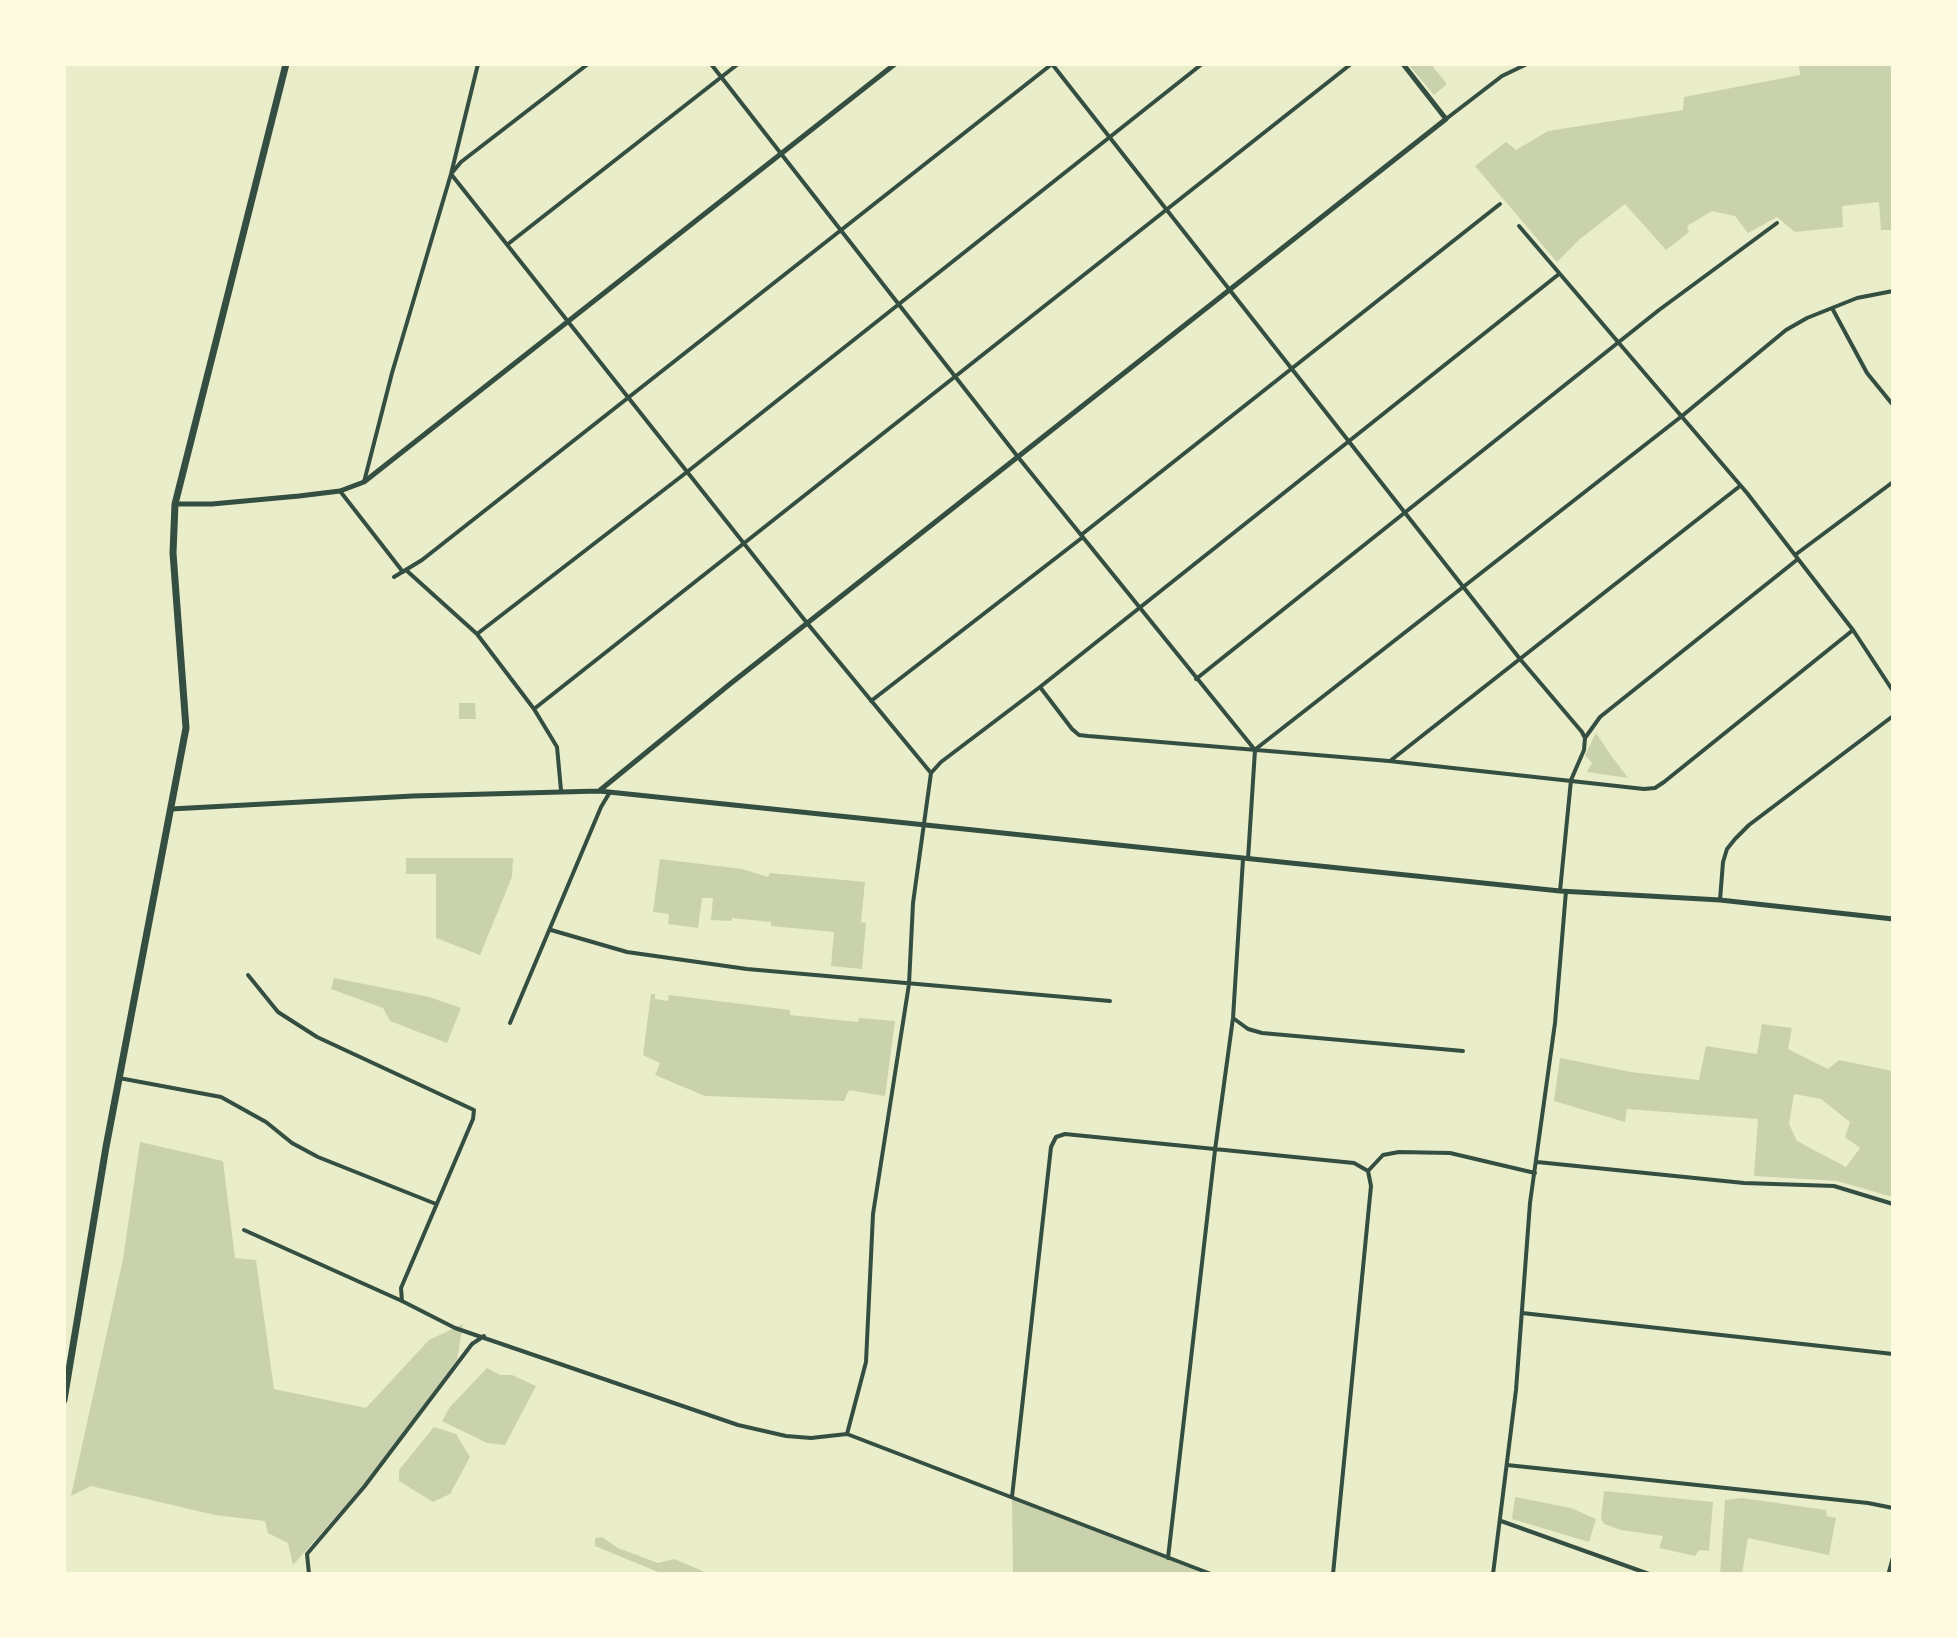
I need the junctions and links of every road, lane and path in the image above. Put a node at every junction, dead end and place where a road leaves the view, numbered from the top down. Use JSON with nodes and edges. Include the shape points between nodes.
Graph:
{"nodes":[{"id":1,"x":286,"y":64,"type":"edge"},
{"id":2,"x":478,"y":64,"type":"edge"},
{"id":3,"x":588,"y":64,"type":"edge"},
{"id":4,"x":711,"y":64,"type":"edge"},
{"id":5,"x":738,"y":64,"type":"edge"},
{"id":6,"x":895,"y":64,"type":"edge"},
{"id":7,"x":1052,"y":64,"type":"edge"},
{"id":8,"x":1202,"y":64,"type":"edge"},
{"id":9,"x":1351,"y":64,"type":"edge"},
{"id":10,"x":1403,"y":64,"type":"edge"},
{"id":11,"x":1527,"y":64,"type":"edge"},
{"id":12,"x":722,"y":77,"type":"junction"},
{"id":13,"x":1446,"y":119,"type":"junction"},
{"id":14,"x":1109,"y":138,"type":"junction"},
{"id":15,"x":782,"y":153,"type":"junction"},
{"id":16,"x":451,"y":174,"type":"junction"},
{"id":17,"x":1500,"y":204,"type":"dead end"},
{"id":18,"x":1166,"y":210,"type":"junction"},
{"id":19,"x":1777,"y":223,"type":"dead end"},
{"id":20,"x":1519,"y":226,"type":"dead end"},
{"id":21,"x":843,"y":230,"type":"junction"},
{"id":22,"x":508,"y":244,"type":"junction"},
{"id":23,"x":1559,"y":274,"type":"junction"},
{"id":24,"x":1230,"y":290,"type":"junction"},
{"id":25,"x":1893,"y":291,"type":"edge"},
{"id":26,"x":899,"y":303,"type":"junction"},
{"id":27,"x":1832,"y":308,"type":"junction"},
{"id":28,"x":569,"y":323,"type":"junction"},
{"id":29,"x":1619,"y":344,"type":"junction"},
{"id":30,"x":1293,"y":368,"type":"junction"},
{"id":31,"x":956,"y":376,"type":"junction"},
{"id":32,"x":630,"y":397,"type":"junction"},
{"id":33,"x":1893,"y":405,"type":"edge"},
{"id":34,"x":1682,"y":416,"type":"junction"},
{"id":35,"x":1348,"y":441,"type":"junction"},
{"id":36,"x":1018,"y":457,"type":"junction"},
{"id":37,"x":687,"y":472,"type":"junction"},
{"id":38,"x":364,"y":482,"type":"junction"},
{"id":39,"x":1893,"y":482,"type":"edge"},
{"id":40,"x":1740,"y":486,"type":"junction"},
{"id":41,"x":340,"y":491,"type":"junction"},
{"id":42,"x":175,"y":504,"type":"junction"},
{"id":43,"x":1407,"y":513,"type":"junction"},
{"id":44,"x":1082,"y":536,"type":"junction"},
{"id":45,"x":745,"y":543,"type":"junction"},
{"id":46,"x":1797,"y":557,"type":"junction"},
{"id":47,"x":404,"y":571,"type":"junction"},
{"id":48,"x":394,"y":577,"type":"dead end"},
{"id":49,"x":1465,"y":586,"type":"junction"},
{"id":50,"x":1139,"y":607,"type":"junction"},
{"id":51,"x":807,"y":623,"type":"junction"},
{"id":52,"x":1853,"y":630,"type":"junction"},
{"id":53,"x":477,"y":634,"type":"junction"},
{"id":54,"x":1520,"y":659,"type":"junction"},
{"id":55,"x":1196,"y":679,"type":"junction"},
{"id":56,"x":1040,"y":687,"type":"junction"},
{"id":57,"x":1893,"y":691,"type":"edge"},
{"id":58,"x":871,"y":701,"type":"junction"},
{"id":59,"x":534,"y":709,"type":"junction"},
{"id":60,"x":1893,"y":716,"type":"edge"},
{"id":61,"x":1585,"y":738,"type":"junction"},
{"id":62,"x":1255,"y":750,"type":"junction"},
{"id":63,"x":1389,"y":761,"type":"junction"},
{"id":64,"x":931,"y":773,"type":"junction"},
{"id":65,"x":1571,"y":780,"type":"junction"},
{"id":66,"x":561,"y":790,"type":"junction"},
{"id":67,"x":599,"y":791,"type":"junction"},
{"id":68,"x":610,"y":792,"type":"junction"},
{"id":69,"x":171,"y":809,"type":"junction"},
{"id":70,"x":925,"y":825,"type":"junction"},
{"id":71,"x":1246,"y":859,"type":"junction"},
{"id":72,"x":1563,"y":891,"type":"junction"},
{"id":73,"x":1720,"y":900,"type":"junction"},
{"id":74,"x":1893,"y":919,"type":"edge"},
{"id":75,"x":551,"y":930,"type":"junction"},
{"id":76,"x":248,"y":975,"type":"dead end"},
{"id":77,"x":909,"y":984,"type":"junction"},
{"id":78,"x":1110,"y":1001,"type":"dead end"},
{"id":79,"x":1233,"y":1018,"type":"junction"},
{"id":80,"x":510,"y":1023,"type":"dead end"},
{"id":81,"x":1463,"y":1051,"type":"dead end"},
{"id":82,"x":119,"y":1078,"type":"junction"},
{"id":83,"x":1215,"y":1150,"type":"junction"},
{"id":84,"x":1537,"y":1162,"type":"junction"},
{"id":85,"x":1368,"y":1171,"type":"junction"},
{"id":86,"x":1535,"y":1173,"type":"junction"},
{"id":87,"x":436,"y":1204,"type":"junction"},
{"id":88,"x":1893,"y":1204,"type":"edge"},
{"id":89,"x":244,"y":1230,"type":"dead end"},
{"id":90,"x":402,"y":1301,"type":"junction"},
{"id":91,"x":1522,"y":1313,"type":"junction"},
{"id":92,"x":484,"y":1336,"type":"junction"},
{"id":93,"x":1893,"y":1354,"type":"edge"},
{"id":94,"x":64,"y":1400,"type":"edge"},
{"id":95,"x":847,"y":1434,"type":"junction"},
{"id":96,"x":1507,"y":1465,"type":"junction"},
{"id":97,"x":1012,"y":1497,"type":"junction"},
{"id":98,"x":1893,"y":1508,"type":"edge"},
{"id":99,"x":1500,"y":1521,"type":"junction"},
{"id":100,"x":1168,"y":1558,"type":"junction"},
{"id":101,"x":1893,"y":1559,"type":"edge"},
{"id":102,"x":309,"y":1574,"type":"edge"},
{"id":103,"x":1211,"y":1574,"type":"edge"},
{"id":104,"x":1333,"y":1574,"type":"edge"},
{"id":105,"x":1493,"y":1574,"type":"edge"},
{"id":106,"x":1649,"y":1574,"type":"edge"},
{"id":107,"x":1889,"y":1574,"type":"edge"}],
"edges":[{"from":1,"to":42,"type":"main road"},
{"from":2,"to":16,"type":"street"},
{"from":3,"to":16,"type":"street"},
{"from":4,"to":12,"type":"street"},
{"from":5,"to":12,"type":"street"},
{"from":6,"to":15,"type":"street"},
{"from":7,"to":14,"type":"street"},
{"from":7,"to":21,"type":"street"},
{"from":8,"to":14,"type":"street"},
{"from":9,"to":18,"type":"street"},
{"from":10,"to":13,"type":"street"},
{"from":11,"to":13,"type":"street","via":[[1502,76]]},
{"from":12,"to":15,"type":"street"},
{"from":12,"to":22,"type":"street"},
{"from":13,"to":24,"type":"street"},
{"from":14,"to":18,"type":"street"},
{"from":14,"to":26,"type":"street"},
{"from":15,"to":21,"type":"street"},
{"from":15,"to":28,"type":"street"},
{"from":16,"to":22,"type":"street"},
{"from":16,"to":38,"type":"street"},
{"from":17,"to":30,"type":"street"},
{"from":18,"to":24,"type":"street"},
{"from":18,"to":31,"type":"street"},
{"from":19,"to":29,"type":"street"},
{"from":20,"to":23,"type":"street"},
{"from":21,"to":26,"type":"street"},
{"from":21,"to":32,"type":"street"},
{"from":22,"to":28,"type":"street"},
{"from":23,"to":29,"type":"street"},
{"from":23,"to":35,"type":"street"},
{"from":24,"to":30,"type":"street"},
{"from":24,"to":36,"type":"street"},
{"from":25,"to":27,"type":"street"},
{"from":26,"to":31,"type":"street"},
{"from":26,"to":37,"type":"street"},
{"from":27,"to":33,"type":"street","via":[[1867,373]]},
{"from":27,"to":34,"type":"street","via":[[1786,330]]},
{"from":28,"to":32,"type":"street"},
{"from":28,"to":38,"type":"street"},
{"from":29,"to":34,"type":"street"},
{"from":29,"to":43,"type":"street"},
{"from":30,"to":35,"type":"street"},
{"from":30,"to":44,"type":"street"},
{"from":31,"to":36,"type":"street"},
{"from":31,"to":45,"type":"street"},
{"from":32,"to":37,"type":"street"},
{"from":32,"to":47,"type":"street"},
{"from":34,"to":40,"type":"street"},
{"from":34,"to":49,"type":"street"},
{"from":35,"to":43,"type":"street"},
{"from":35,"to":50,"type":"street"},
{"from":36,"to":44,"type":"street"},
{"from":36,"to":51,"type":"street"},
{"from":37,"to":45,"type":"street"},
{"from":37,"to":53,"type":"street"},
{"from":38,"to":41,"type":"street"},
{"from":39,"to":46,"type":"street"},
{"from":40,"to":46,"type":"street"},
{"from":40,"to":54,"type":"street"},
{"from":41,"to":42,"type":"street"},
{"from":41,"to":47,"type":"street"},
{"from":42,"to":69,"type":"main road","via":[[173,553],[186,728]]},
{"from":43,"to":49,"type":"street"},
{"from":43,"to":55,"type":"street"},
{"from":44,"to":50,"type":"street"},
{"from":44,"to":58,"type":"street"},
{"from":45,"to":51,"type":"street"},
{"from":45,"to":59,"type":"street"},
{"from":46,"to":52,"type":"street"},
{"from":46,"to":61,"type":"street","via":[[1600,717]]},
{"from":47,"to":48,"type":"street"},
{"from":47,"to":53,"type":"street"},
{"from":49,"to":54,"type":"street"},
{"from":49,"to":62,"type":"street"},
{"from":50,"to":55,"type":"street"},
{"from":50,"to":56,"type":"street"},
{"from":51,"to":58,"type":"street"},
{"from":51,"to":67,"type":"street"},
{"from":52,"to":57,"type":"street"},
{"from":52,"to":65,"type":"street","via":[[1655,788]]},
{"from":53,"to":59,"type":"street"},
{"from":54,"to":61,"type":"street"},
{"from":54,"to":63,"type":"street"},
{"from":55,"to":62,"type":"street"},
{"from":56,"to":62,"type":"street","via":[[1079,735]]},
{"from":56,"to":64,"type":"street"},
{"from":58,"to":64,"type":"street"},
{"from":59,"to":66,"type":"street","via":[[557,747]]},
{"from":60,"to":73,"type":"street","via":[[1735,839],[1723,862]]},
{"from":61,"to":65,"type":"street"},
{"from":62,"to":63,"type":"street"},
{"from":62,"to":71,"type":"street"},
{"from":63,"to":65,"type":"street"},
{"from":64,"to":70,"type":"street"},
{"from":65,"to":72,"type":"street"},
{"from":66,"to":67,"type":"street"},
{"from":66,"to":69,"type":"street"},
{"from":67,"to":68,"type":"street"},
{"from":68,"to":70,"type":"street"},
{"from":68,"to":75,"type":"street"},
{"from":69,"to":82,"type":"main road"},
{"from":70,"to":71,"type":"street"},
{"from":70,"to":77,"type":"street","via":[[913,903]]},
{"from":71,"to":72,"type":"street"},
{"from":71,"to":79,"type":"street"},
{"from":72,"to":73,"type":"street"},
{"from":72,"to":84,"type":"street","via":[[1555,1023]]},
{"from":73,"to":74,"type":"street"},
{"from":75,"to":77,"type":"street","via":[[627,952]]},
{"from":75,"to":80,"type":"street"},
{"from":76,"to":87,"type":"street","via":[[278,1012],[317,1037],[474,1110]]},
{"from":77,"to":78,"type":"street"},
{"from":77,"to":95,"type":"street","via":[[873,1214],[866,1362]]},
{"from":79,"to":81,"type":"street","via":[[1262,1033]]},
{"from":79,"to":83,"type":"street"},
{"from":82,"to":87,"type":"street","via":[[221,1097],[318,1157]]},
{"from":82,"to":94,"type":"main road"},
{"from":83,"to":85,"type":"street","via":[[1354,1163]]},
{"from":83,"to":97,"type":"street","via":[[1056,1137]]},
{"from":83,"to":100,"type":"street"},
{"from":84,"to":86,"type":"street"},
{"from":84,"to":88,"type":"street","via":[[1744,1183],[1834,1186]]},
{"from":85,"to":86,"type":"street","via":[[1383,1155],[1399,1152],[1450,1153]]},
{"from":85,"to":104,"type":"street","via":[[1371,1186]]},
{"from":86,"to":91,"type":"street"},
{"from":87,"to":90,"type":"street","via":[[401,1288]]},
{"from":89,"to":90,"type":"street"},
{"from":90,"to":92,"type":"street","via":[[455,1328]]},
{"from":91,"to":93,"type":"street"},
{"from":91,"to":96,"type":"street"},
{"from":92,"to":95,"type":"street","via":[[738,1425],[786,1436]]},
{"from":92,"to":102,"type":"street","via":[[472,1344],[307,1554]]},
{"from":95,"to":97,"type":"street"},
{"from":96,"to":98,"type":"street"},
{"from":96,"to":99,"type":"street"},
{"from":97,"to":100,"type":"street"},
{"from":99,"to":105,"type":"street"},
{"from":99,"to":106,"type":"street"},
{"from":100,"to":103,"type":"street"},
{"from":101,"to":107,"type":"street"}]}
